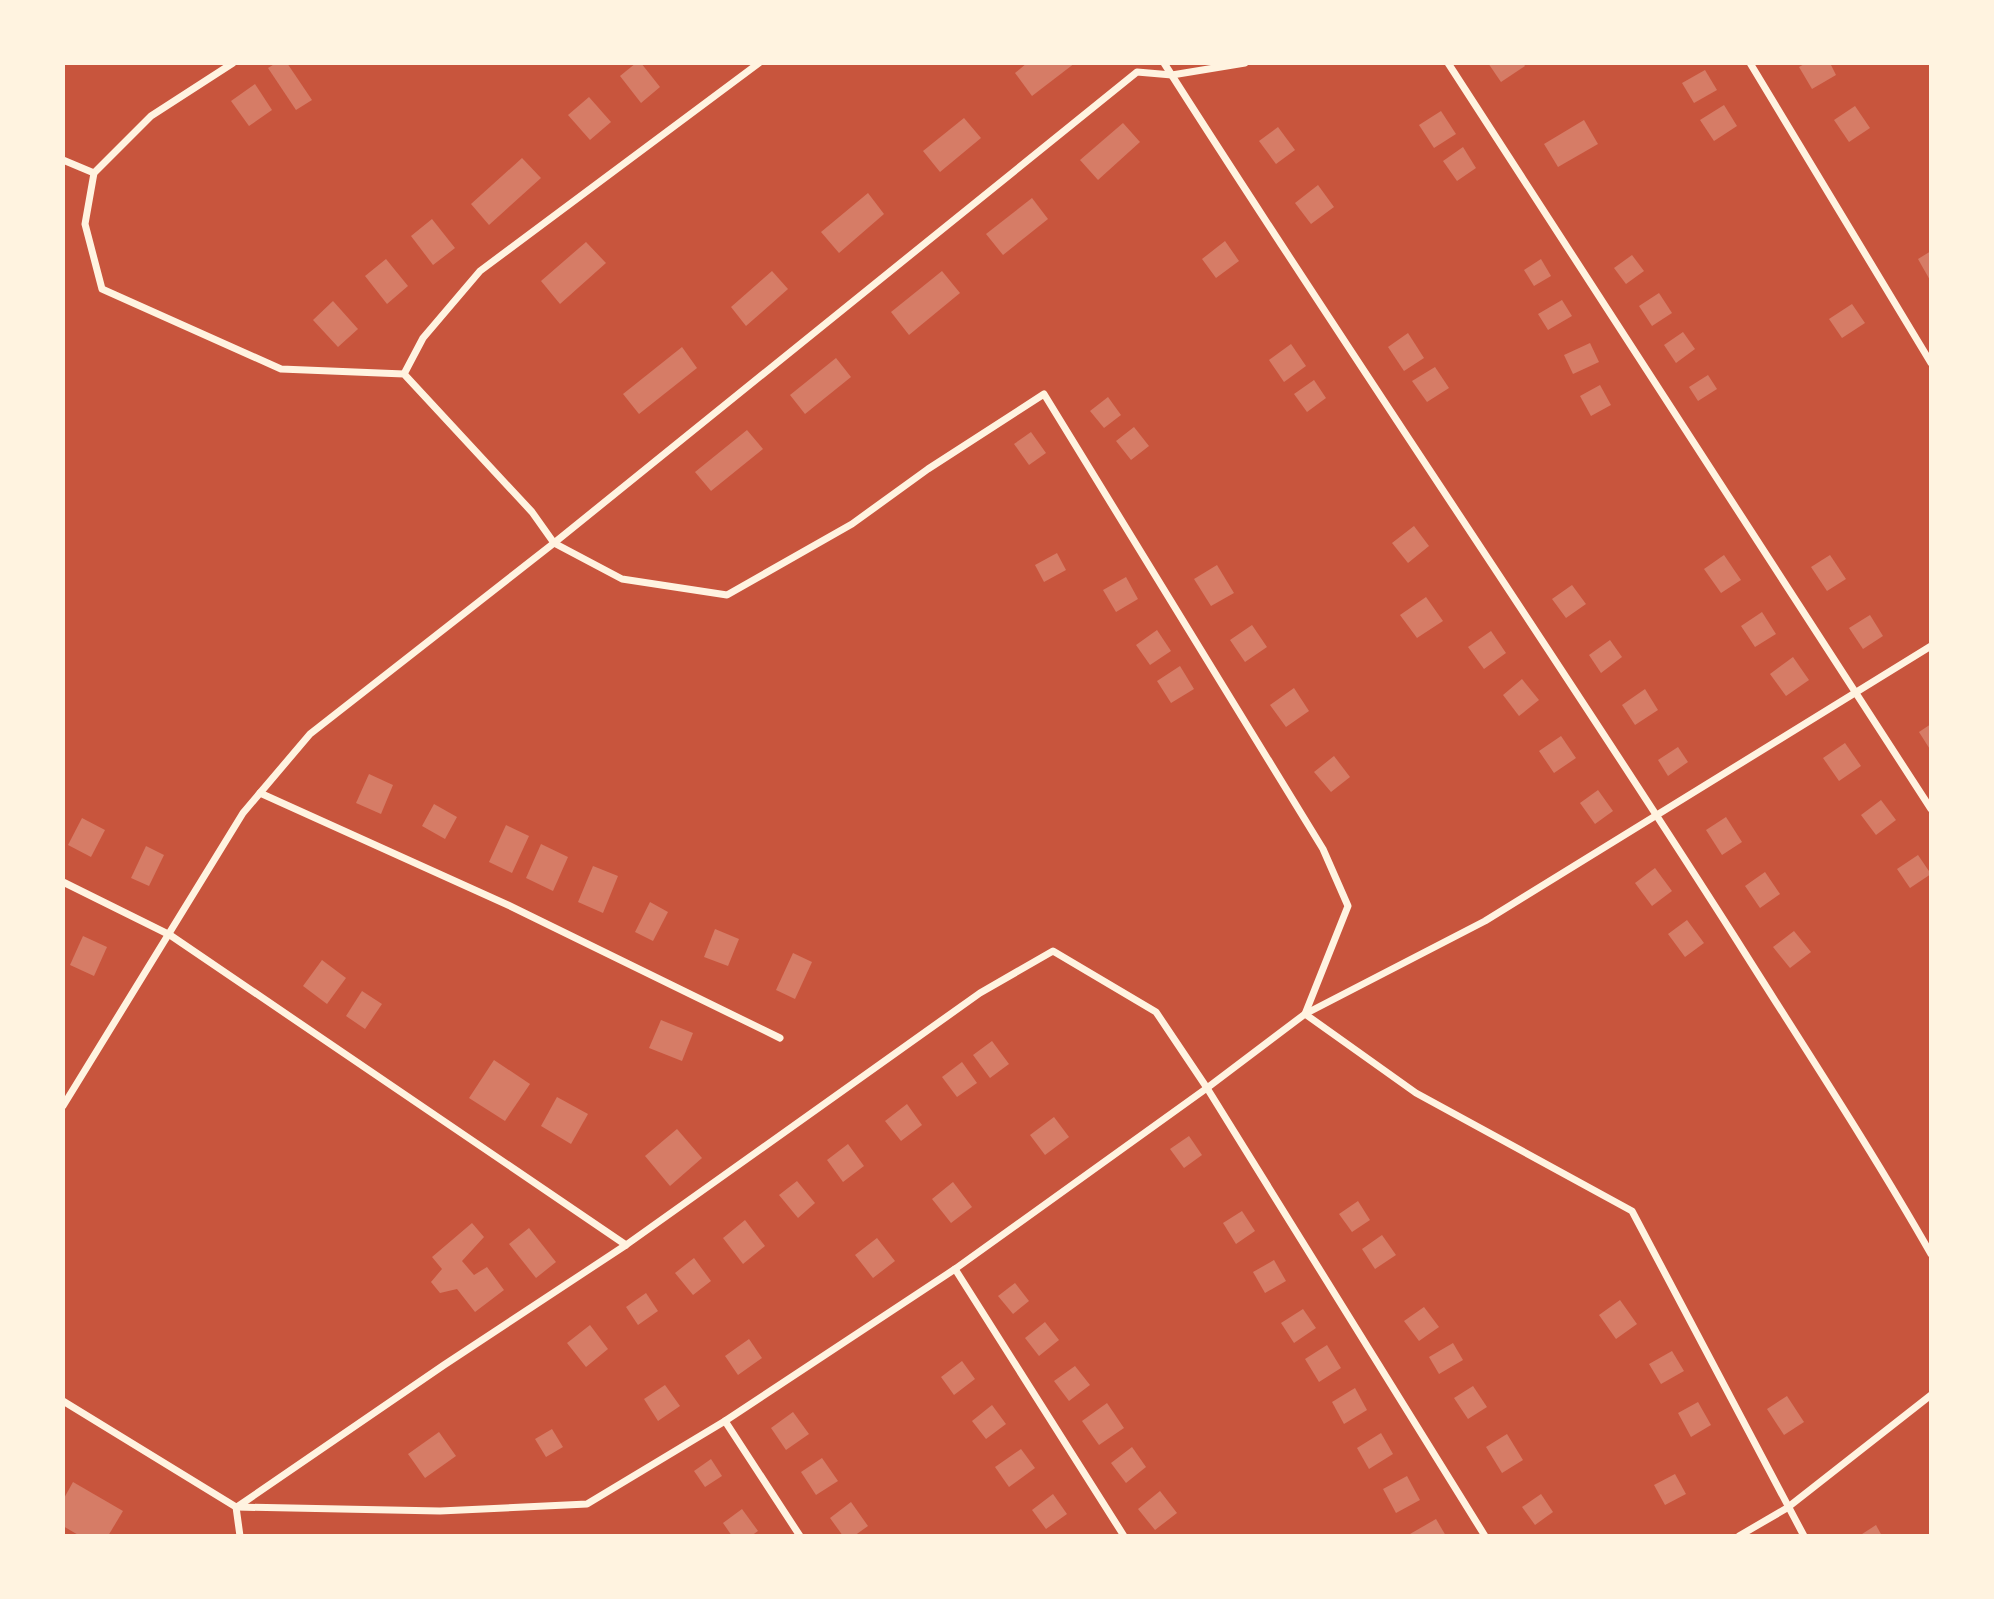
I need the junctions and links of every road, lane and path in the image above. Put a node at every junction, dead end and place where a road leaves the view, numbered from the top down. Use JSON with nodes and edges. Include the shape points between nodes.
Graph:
{"nodes":[{"id":1,"x":233,"y":63,"type":"edge"},
{"id":2,"x":759,"y":63,"type":"edge"},
{"id":3,"x":1164,"y":63,"type":"edge"},
{"id":4,"x":1245,"y":63,"type":"edge"},
{"id":5,"x":1448,"y":63,"type":"edge"},
{"id":6,"x":1750,"y":63,"type":"edge"},
{"id":7,"x":1172,"y":75,"type":"junction"},
{"id":8,"x":63,"y":160,"type":"edge"},
{"id":9,"x":94,"y":173,"type":"junction"},
{"id":10,"x":1931,"y":363,"type":"edge"},
{"id":11,"x":404,"y":374,"type":"junction"},
{"id":12,"x":554,"y":542,"type":"junction"},
{"id":13,"x":1931,"y":646,"type":"edge"},
{"id":14,"x":1854,"y":691,"type":"junction"},
{"id":15,"x":260,"y":793,"type":"junction"},
{"id":16,"x":1931,"y":809,"type":"edge"},
{"id":17,"x":1657,"y":813,"type":"junction"},
{"id":18,"x":63,"y":882,"type":"edge"},
{"id":19,"x":170,"y":934,"type":"junction"},
{"id":20,"x":1305,"y":1014,"type":"junction"},
{"id":21,"x":780,"y":1038,"type":"dead end"},
{"id":22,"x":1207,"y":1088,"type":"junction"},
{"id":23,"x":66,"y":1096,"type":"edge"},
{"id":24,"x":63,"y":1106,"type":"edge"},
{"id":25,"x":626,"y":1245,"type":"junction"},
{"id":26,"x":1931,"y":1254,"type":"edge"},
{"id":27,"x":955,"y":1269,"type":"junction"},
{"id":28,"x":1931,"y":1395,"type":"edge"},
{"id":29,"x":63,"y":1401,"type":"edge"},
{"id":30,"x":724,"y":1421,"type":"junction"},
{"id":31,"x":236,"y":1507,"type":"junction"},
{"id":32,"x":1787,"y":1508,"type":"junction"},
{"id":33,"x":240,"y":1536,"type":"edge"},
{"id":34,"x":800,"y":1536,"type":"edge"},
{"id":35,"x":1124,"y":1536,"type":"edge"},
{"id":36,"x":1485,"y":1536,"type":"edge"},
{"id":37,"x":1740,"y":1536,"type":"edge"},
{"id":38,"x":1804,"y":1536,"type":"edge"}],
"edges":[{"from":1,"to":9,"type":"street","via":[[151,116]]},
{"from":2,"to":11,"type":"street","via":[[480,271],[423,338]]},
{"from":3,"to":7,"type":"street"},
{"from":4,"to":7,"type":"street"},
{"from":5,"to":14,"type":"street"},
{"from":6,"to":10,"type":"street"},
{"from":7,"to":12,"type":"street","via":[[1136,72]]},
{"from":7,"to":17,"type":"street","via":[[1274,237]]},
{"from":8,"to":9,"type":"street"},
{"from":9,"to":11,"type":"street","via":[[85,224],[102,289],[281,369]]},
{"from":11,"to":12,"type":"street","via":[[532,512]]},
{"from":12,"to":15,"type":"street","via":[[310,734]]},
{"from":12,"to":20,"type":"street","via":[[622,579],[727,595],[852,524],[1044,394],[1323,849],[1348,906]]},
{"from":13,"to":14,"type":"street"},
{"from":14,"to":16,"type":"street"},
{"from":14,"to":17,"type":"street"},
{"from":15,"to":19,"type":"street","via":[[243,813]]},
{"from":15,"to":21,"type":"street","via":[[508,905]]},
{"from":17,"to":20,"type":"street","via":[[1485,921]]},
{"from":17,"to":26,"type":"street"},
{"from":18,"to":19,"type":"street"},
{"from":19,"to":23,"type":"street"},
{"from":19,"to":25,"type":"street"},
{"from":20,"to":22,"type":"street"},
{"from":20,"to":32,"type":"street","via":[[1416,1093],[1632,1211]]},
{"from":22,"to":25,"type":"street","via":[[1156,1012],[1053,951],[980,993]]},
{"from":22,"to":27,"type":"street"},
{"from":22,"to":36,"type":"street"},
{"from":23,"to":24,"type":"street"},
{"from":25,"to":31,"type":"street"},
{"from":27,"to":30,"type":"street"},
{"from":27,"to":35,"type":"street"},
{"from":28,"to":32,"type":"street"},
{"from":29,"to":31,"type":"street"},
{"from":30,"to":31,"type":"street","via":[[587,1504],[440,1511]]},
{"from":30,"to":34,"type":"street"},
{"from":31,"to":33,"type":"street"},
{"from":32,"to":37,"type":"street"},
{"from":32,"to":38,"type":"street"}]}
